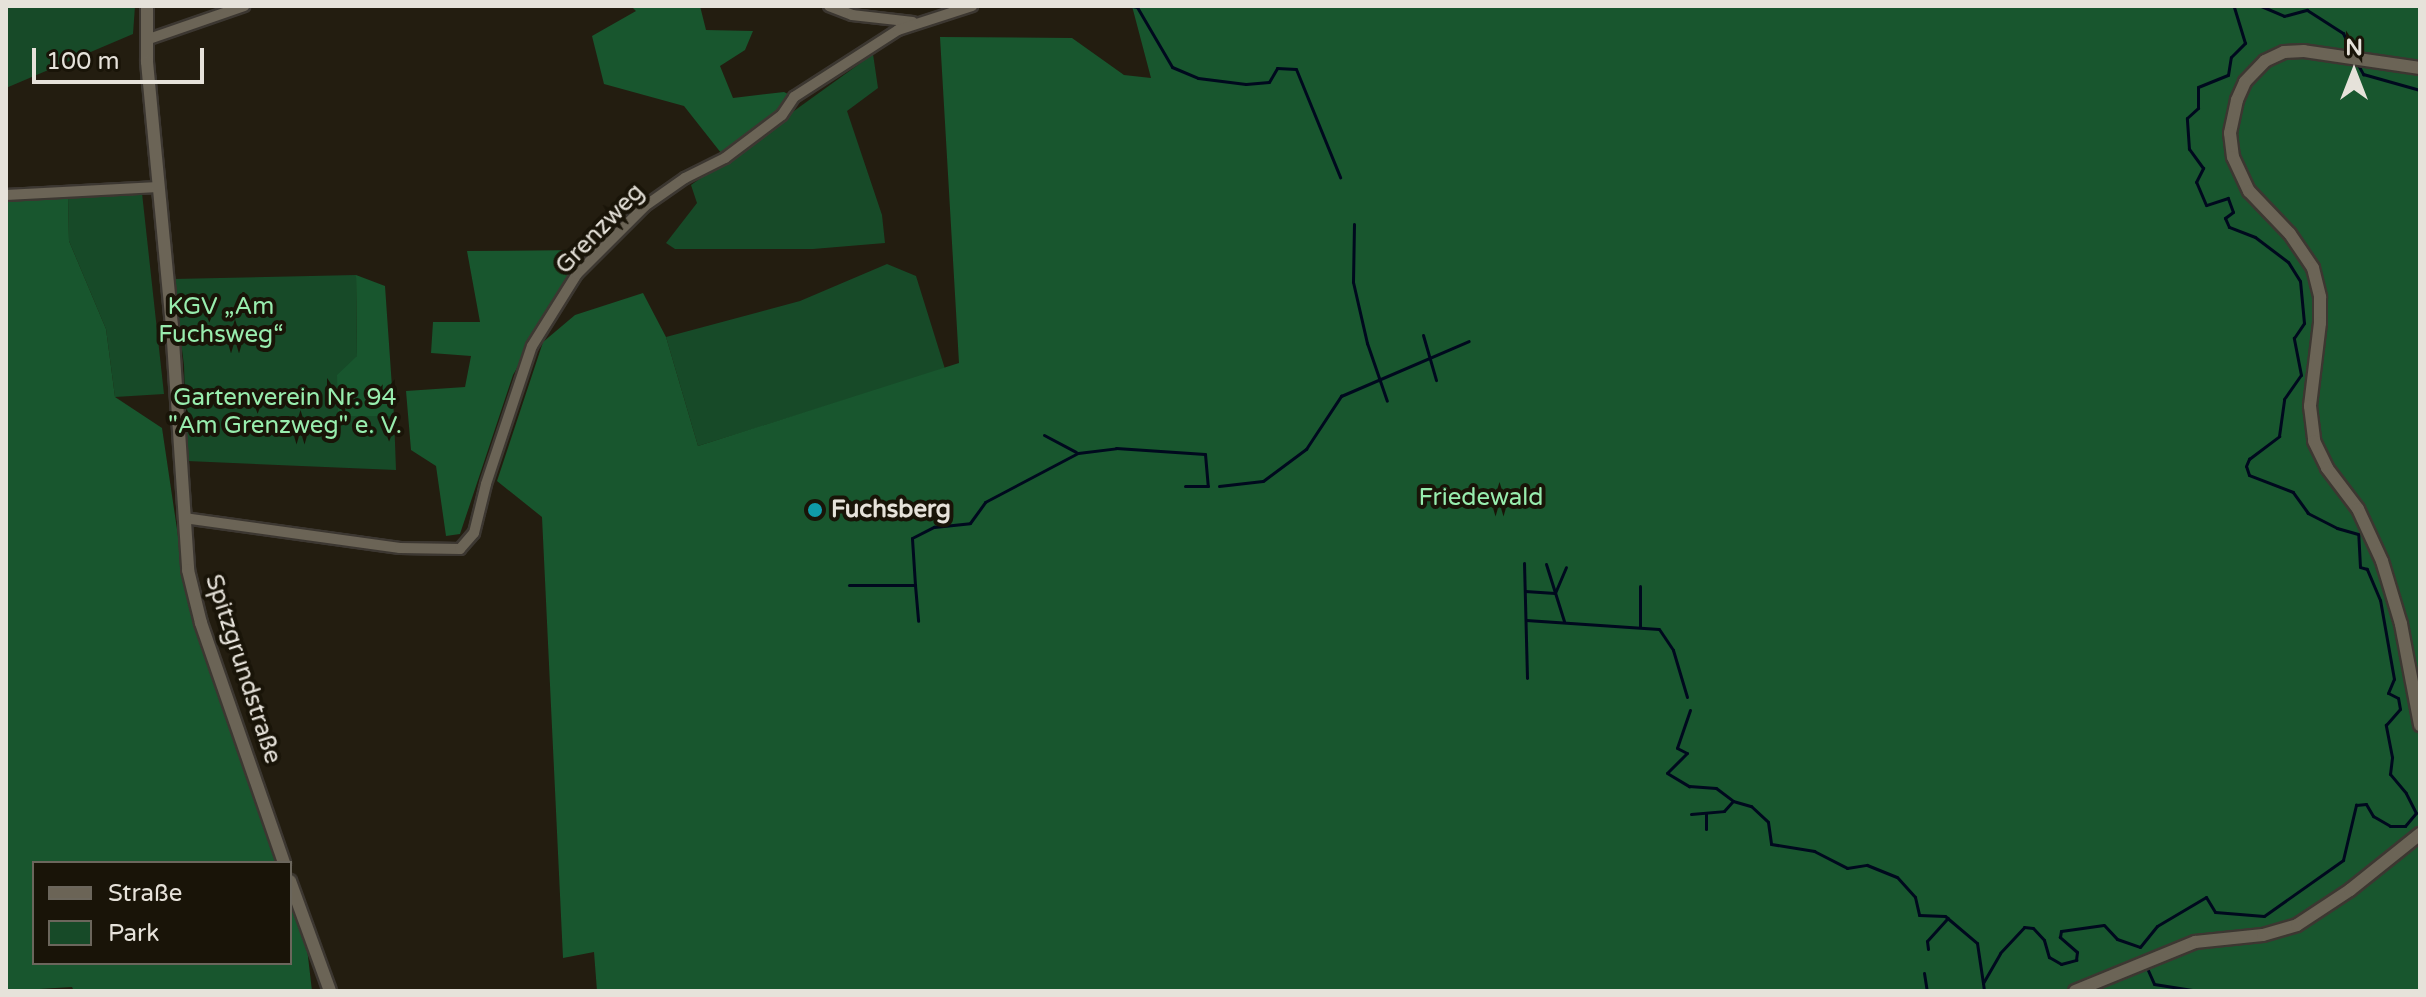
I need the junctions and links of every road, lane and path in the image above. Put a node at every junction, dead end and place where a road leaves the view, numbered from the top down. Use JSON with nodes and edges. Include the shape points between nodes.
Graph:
{"nodes":[{"id":1,"x":147,"y":6,"type":"edge"},
{"id":2,"x":244,"y":6,"type":"edge"},
{"id":3,"x":829,"y":6,"type":"edge"},
{"id":4,"x":972,"y":6,"type":"edge"},
{"id":5,"x":915,"y":23,"type":"junction"},
{"id":6,"x":146,"y":40,"type":"junction"},
{"id":7,"x":2420,"y":68,"type":"edge"},
{"id":8,"x":158,"y":187,"type":"junction"},
{"id":9,"x":6,"y":195,"type":"edge"},
{"id":10,"x":184,"y":518,"type":"junction"},
{"id":11,"x":2420,"y":725,"type":"edge"},
{"id":12,"x":2420,"y":834,"type":"edge"},
{"id":13,"x":283,"y":861,"type":"edge"},
{"id":14,"x":292,"y":886,"type":"edge"},
{"id":15,"x":330,"y":991,"type":"edge"},
{"id":16,"x":2075,"y":991,"type":"edge"}],
"edges":[{"from":1,"to":6,"type":"street","name":"Spitzgrundstraße"},
{"from":2,"to":6,"type":"street"},
{"from":3,"to":5,"type":"street","via":[[852,15]]},
{"from":4,"to":5,"type":"street","name":"Grenzweg"},
{"from":5,"to":10,"type":"street","name":"Grenzweg","via":[[794,97],[782,115],[725,158],[645,206],[577,274],[532,346],[474,533],[460,549],[287,535]]},
{"from":6,"to":8,"type":"street","name":"Spitzgrundstraße"},
{"from":7,"to":11,"type":"street","via":[[2294,50],[2265,61],[2250,75],[2237,100],[2231,147],[2249,191],[2298,243],[2313,268],[2320,297],[2310,406],[2314,441],[2358,509],[2382,561],[2401,624]]},
{"from":8,"to":9,"type":"street"},
{"from":8,"to":10,"type":"street","name":"Spitzgrundstraße"},
{"from":10,"to":13,"type":"street","name":"Spitzgrundstraße","via":[[188,570],[201,623]]},
{"from":12,"to":16,"type":"street","via":[[2297,925],[2263,935],[2195,942]]},
{"from":14,"to":15,"type":"street"}]}
